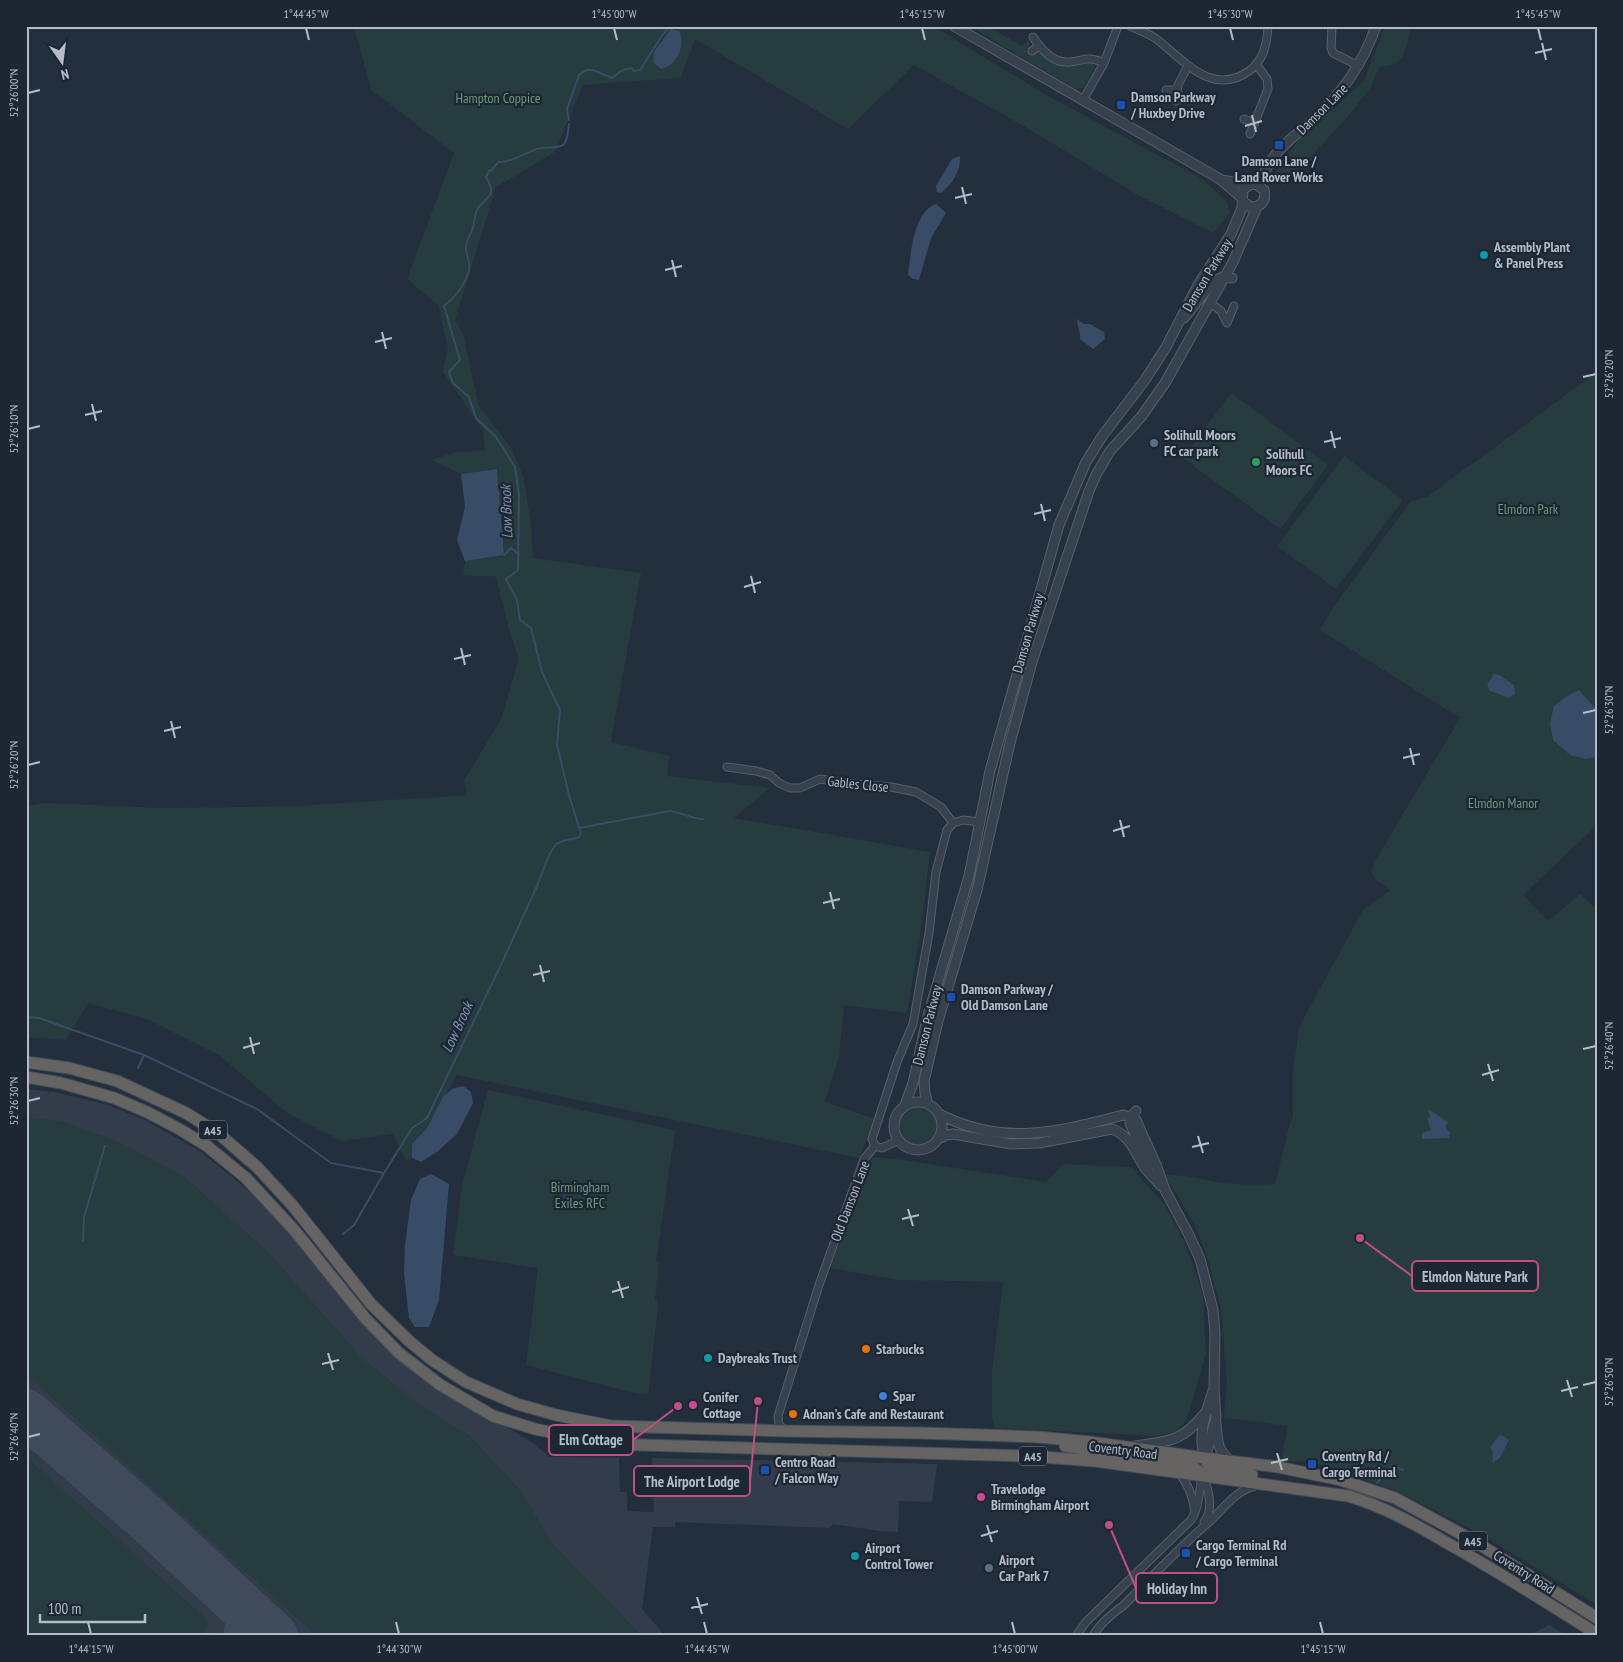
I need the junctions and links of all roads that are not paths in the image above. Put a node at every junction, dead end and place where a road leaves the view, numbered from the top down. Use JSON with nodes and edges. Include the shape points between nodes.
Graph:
{"nodes":[{"id":1,"x":954,"y":26,"type":"edge"},
{"id":2,"x":1118,"y":26,"type":"edge"},
{"id":3,"x":1130,"y":26,"type":"edge"},
{"id":4,"x":1268,"y":26,"type":"edge"},
{"id":5,"x":1332,"y":26,"type":"edge"},
{"id":6,"x":1376,"y":26,"type":"edge"},
{"id":7,"x":1033,"y":37,"type":"dead end"},
{"id":8,"x":1039,"y":46,"type":"junction"},
{"id":9,"x":1032,"y":51,"type":"dead end"},
{"id":10,"x":1104,"y":63,"type":"junction"},
{"id":11,"x":1256,"y":64,"type":"junction"},
{"id":12,"x":1188,"y":66,"type":"junction"},
{"id":13,"x":1359,"y":66,"type":"junction"},
{"id":14,"x":1166,"y":90,"type":"dead end"},
{"id":15,"x":1177,"y":90,"type":"junction"},
{"id":16,"x":1083,"y":100,"type":"junction"},
{"id":17,"x":1176,"y":102,"type":"dead end"},
{"id":18,"x":1244,"y":119,"type":"dead end"},
{"id":19,"x":1254,"y":123,"type":"junction"},
{"id":20,"x":1250,"y":134,"type":"dead end"},
{"id":21,"x":1220,"y":179,"type":"junction"},
{"id":22,"x":1249,"y":184,"type":"junction"},
{"id":23,"x":1259,"y":185,"type":"junction"},
{"id":24,"x":1242,"y":199,"type":"junction"},
{"id":25,"x":1257,"y":207,"type":"junction"},
{"id":26,"x":1212,"y":265,"type":"junction"},
{"id":27,"x":1216,"y":285,"type":"junction"},
{"id":28,"x":1210,"y":303,"type":"junction"},
{"id":29,"x":1234,"y":306,"type":"dead end"},
{"id":30,"x":1179,"y":323,"type":"junction"},
{"id":31,"x":727,"y":767,"type":"dead end"},
{"id":32,"x":980,"y":822,"type":"junction"},
{"id":33,"x":953,"y":823,"type":"junction"},
{"id":34,"x":26,"y":1062,"type":"edge"},
{"id":35,"x":26,"y":1077,"type":"edge"},
{"id":36,"x":928,"y":1104,"type":"junction"},
{"id":37,"x":905,"y":1105,"type":"junction"},
{"id":38,"x":939,"y":1114,"type":"junction"},
{"id":39,"x":1133,"y":1114,"type":"junction"},
{"id":40,"x":938,"y":1139,"type":"junction"},
{"id":41,"x":899,"y":1140,"type":"junction"},
{"id":42,"x":875,"y":1146,"type":"junction"},
{"id":43,"x":1154,"y":1177,"type":"junction"},
{"id":44,"x":1165,"y":1190,"type":"junction"},
{"id":45,"x":1214,"y":1388,"type":"junction"},
{"id":46,"x":1205,"y":1413,"type":"junction"},
{"id":47,"x":1216,"y":1418,"type":"junction"},
{"id":48,"x":786,"y":1431,"type":"junction"},
{"id":49,"x":1022,"y":1436,"type":"junction"},
{"id":50,"x":1128,"y":1447,"type":"junction"},
{"id":51,"x":1205,"y":1458,"type":"junction"},
{"id":52,"x":1232,"y":1462,"type":"junction"},
{"id":53,"x":1179,"y":1473,"type":"junction"},
{"id":54,"x":1203,"y":1476,"type":"junction"},
{"id":55,"x":1265,"y":1484,"type":"junction"},
{"id":56,"x":1348,"y":1496,"type":"junction"},
{"id":57,"x":1195,"y":1514,"type":"junction"},
{"id":58,"x":1201,"y":1527,"type":"junction"},
{"id":59,"x":1597,"y":1618,"type":"edge"},
{"id":60,"x":1597,"y":1634,"type":"edge"},
{"id":61,"x":1076,"y":1636,"type":"edge"},
{"id":62,"x":1093,"y":1636,"type":"edge"}],
"edges":[{"from":1,"to":16,"type":"street"},
{"from":2,"to":10,"type":"street"},
{"from":3,"to":12,"type":"street","via":[[1154,38]]},
{"from":4,"to":11,"type":"street","via":[[1266,48]]},
{"from":5,"to":13,"type":"street","via":[[1333,53]]},
{"from":6,"to":13,"type":"street","name":"Damson Lane"},
{"from":7,"to":8,"type":"street"},
{"from":8,"to":9,"type":"street"},
{"from":8,"to":10,"type":"street","via":[[1064,62],[1091,58]]},
{"from":10,"to":16,"type":"street"},
{"from":11,"to":12,"type":"street","via":[[1239,76],[1219,79],[1202,75]]},
{"from":11,"to":19,"type":"street","via":[[1268,79],[1268,89]]},
{"from":12,"to":15,"type":"street"},
{"from":13,"to":23,"type":"street","name":"Damson Lane","via":[[1332,102],[1277,152]]},
{"from":14,"to":15,"type":"street"},
{"from":15,"to":17,"type":"street"},
{"from":16,"to":21,"type":"street"},
{"from":18,"to":19,"type":"street"},
{"from":19,"to":20,"type":"street"},
{"from":21,"to":22,"type":"street"},
{"from":21,"to":24,"type":"street"},
{"from":22,"to":23,"type":"street"},
{"from":22,"to":24,"type":"street","via":[[1243,190]]},
{"from":23,"to":25,"type":"street","via":[[1264,190],[1265,199]]},
{"from":24,"to":25,"type":"street","via":[[1249,206]]},
{"from":24,"to":26,"type":"street","name":"Damson Parkway","via":[[1242,208],[1231,234]]},
{"from":25,"to":27,"type":"street","name":"Damson Parkway","via":[[1229,277]]},
{"from":26,"to":27,"type":"street"},
{"from":26,"to":30,"type":"street","name":"Damson Parkway","via":[[1188,302]]},
{"from":27,"to":28,"type":"street","name":"Damson Parkway"},
{"from":27,"to":30,"type":"street","via":[[1208,286],[1198,303]]},
{"from":28,"to":29,"type":"street","via":[[1221,311],[1227,322]]},
{"from":28,"to":36,"type":"street","name":"Damson Parkway","via":[[1161,390],[1110,451],[1089,491],[1035,653],[1010,743],[977,890],[938,1021],[924,1081]]},
{"from":30,"to":32,"type":"street","name":"Damson Parkway","via":[[1145,380],[1090,455],[1071,493],[1010,697]]},
{"from":31,"to":33,"type":"street","name":"Gables Close","via":[[770,775],[790,788],[800,788],[820,780],[916,792],[941,807]]},
{"from":32,"to":33,"type":"street","via":[[963,820]]},
{"from":32,"to":37,"type":"street","name":"Damson Parkway","via":[[969,876]]},
{"from":33,"to":42,"type":"street","name":"Old Damson Lane","via":[[947,830],[936,872],[913,1024],[876,1121],[872,1139]]},
{"from":34,"to":48,"type":"highway","name":"Coventry Road","number":"A45","via":[[68,1068],[117,1081],[186,1113],[218,1134],[293,1206],[371,1304],[432,1360],[466,1382],[517,1404],[611,1426]]},
{"from":35,"to":53,"type":"highway","name":"Coventry Road","number":"A45","via":[[61,1082],[114,1098],[147,1112],[207,1146],[246,1178],[295,1231],[365,1318],[399,1353],[439,1384],[493,1416],[535,1429],[608,1444],[1029,1456]]},
{"from":36,"to":37,"type":"street","via":[[916,1102]]},
{"from":36,"to":38,"type":"street"},
{"from":37,"to":41,"type":"street","name":"Damson Parkway","via":[[894,1122],[894,1132]]},
{"from":38,"to":39,"type":"street","via":[[970,1127],[1030,1134],[1070,1129]]},
{"from":38,"to":40,"type":"street","via":[[942,1125]]},
{"from":39,"to":43,"type":"street","via":[[1130,1123]]},
{"from":39,"to":44,"type":"street"},
{"from":40,"to":41,"type":"street","via":[[921,1150],[906,1147]]},
{"from":40,"to":43,"type":"street","via":[[954,1134],[1011,1144],[1039,1143],[1112,1129],[1129,1141]]},
{"from":41,"to":42,"type":"street","via":[[882,1148]]},
{"from":42,"to":48,"type":"street","name":"Old Damson Lane","via":[[864,1159],[819,1285],[778,1416],[779,1425]]},
{"from":43,"to":44,"type":"street"},
{"from":44,"to":45,"type":"street","via":[[1200,1259],[1205,1277],[1215,1333]]},
{"from":45,"to":46,"type":"street"},
{"from":45,"to":47,"type":"street"},
{"from":46,"to":50,"type":"street","via":[[1193,1428],[1174,1440]]},
{"from":46,"to":51,"type":"street","via":[[1201,1441]]},
{"from":47,"to":51,"type":"street"},
{"from":47,"to":52,"type":"street","via":[[1218,1446]]},
{"from":48,"to":49,"type":"highway","name":"Coventry Road","number":"A45"},
{"from":49,"to":50,"type":"highway","name":"Coventry Road","number":"A45"},
{"from":49,"to":54,"type":"highway","via":[[1194,1467]]},
{"from":50,"to":51,"type":"highway","name":"Coventry Road","number":"A45"},
{"from":51,"to":52,"type":"highway","name":"Coventry Road","number":"A45"},
{"from":51,"to":54,"type":"highway"},
{"from":51,"to":56,"type":"highway","via":[[1213,1468],[1307,1484]]},
{"from":52,"to":59,"type":"highway","name":"Coventry Road","number":"A45","via":[[1278,1466],[1341,1480],[1395,1498],[1474,1541]]},
{"from":53,"to":54,"type":"highway","name":"Coventry Road","number":"A45"},
{"from":53,"to":57,"type":"street","via":[[1191,1491]]},
{"from":54,"to":55,"type":"highway","name":"Coventry Road","number":"A45"},
{"from":54,"to":57,"type":"street"},
{"from":54,"to":58,"type":"street","via":[[1210,1494],[1209,1512]]},
{"from":55,"to":56,"type":"highway","name":"Coventry Road","number":"A45"},
{"from":55,"to":58,"type":"street","via":[[1246,1488]]},
{"from":56,"to":60,"type":"highway","name":"Coventry Road","number":"A45","via":[[1398,1514]]},
{"from":57,"to":61,"type":"street","via":[[1086,1622]]},
{"from":58,"to":62,"type":"street"}]}
